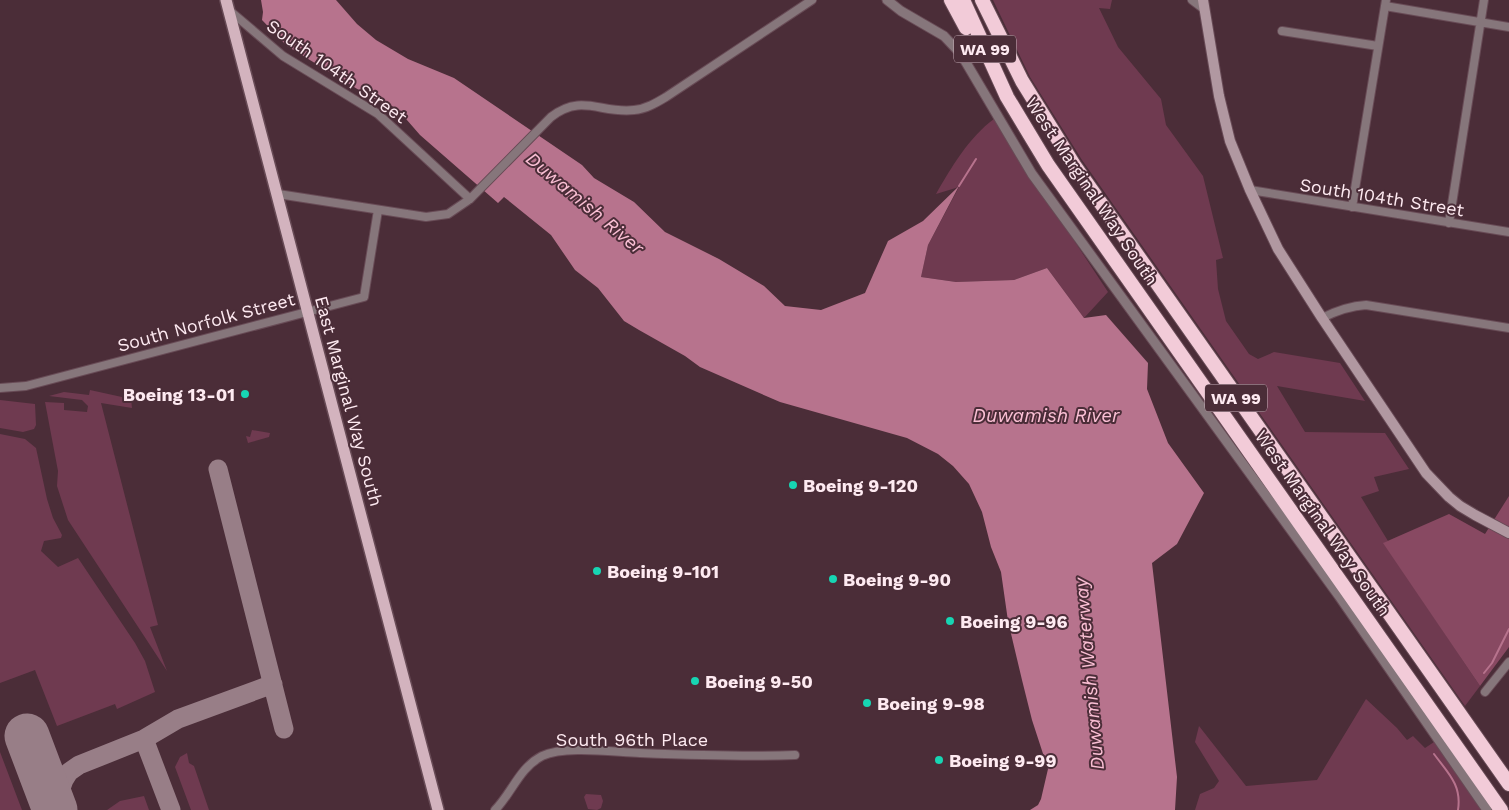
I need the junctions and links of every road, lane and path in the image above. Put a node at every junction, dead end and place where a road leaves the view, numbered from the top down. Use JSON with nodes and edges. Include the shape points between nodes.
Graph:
{"nodes":[{"id":1,"x":812,"y":0,"type":"edge"},
{"id":2,"x":887,"y":0,"type":"edge"},
{"id":3,"x":951,"y":0,"type":"edge"},
{"id":4,"x":963,"y":0,"type":"edge"},
{"id":5,"x":982,"y":0,"type":"edge"},
{"id":6,"x":1192,"y":0,"type":"edge"},
{"id":7,"x":1484,"y":0,"type":"edge"},
{"id":8,"x":1386,"y":3,"type":"edge"},
{"id":9,"x":228,"y":5,"type":"edge"},
{"id":10,"x":1204,"y":5,"type":"edge"},
{"id":11,"x":1480,"y":23,"type":"junction"},
{"id":12,"x":1509,"y":27,"type":"edge"},
{"id":13,"x":1282,"y":31,"type":"dead end"},
{"id":14,"x":1378,"y":46,"type":"junction"},
{"id":15,"x":1007,"y":97,"type":"junction"},
{"id":16,"x":1250,"y":190,"type":"junction"},
{"id":17,"x":278,"y":194,"type":"junction"},
{"id":18,"x":470,"y":199,"type":"junction"},
{"id":19,"x":1352,"y":207,"type":"junction"},
{"id":20,"x":378,"y":210,"type":"junction"},
{"id":21,"x":1449,"y":223,"type":"junction"},
{"id":22,"x":1509,"y":232,"type":"edge"},
{"id":23,"x":307,"y":310,"type":"junction"},
{"id":24,"x":1322,"y":318,"type":"junction"},
{"id":25,"x":1509,"y":328,"type":"edge"},
{"id":26,"x":0,"y":388,"type":"edge"},
{"id":27,"x":1509,"y":533,"type":"edge"},
{"id":28,"x":1509,"y":662,"type":"edge"},
{"id":29,"x":1485,"y":692,"type":"dead end"},
{"id":30,"x":795,"y":755,"type":"dead end"},
{"id":31,"x":1509,"y":784,"type":"edge"},
{"id":32,"x":438,"y":810,"type":"edge"},
{"id":33,"x":495,"y":810,"type":"edge"},
{"id":34,"x":1487,"y":810,"type":"edge"},
{"id":35,"x":1501,"y":810,"type":"edge"}],
"edges":[{"from":1,"to":18,"type":"street","via":[[650,106],[624,111],[577,105],[559,111]]},
{"from":2,"to":34,"type":"street","via":[[944,36],[961,54],[1032,174],[1339,596]]},
{"from":3,"to":15,"type":"highway"},
{"from":4,"to":15,"type":"highway","name":"West Marginal Way South","number":"WA 99"},
{"from":5,"to":31,"type":"highway","name":"West Marginal Way South","number":"WA 99","via":[[1022,81],[1074,165]]},
{"from":6,"to":10,"type":"street"},
{"from":7,"to":11,"type":"street"},
{"from":8,"to":11,"type":"street"},
{"from":8,"to":14,"type":"street"},
{"from":9,"to":17,"type":"main road","name":"East Marginal Way South"},
{"from":9,"to":18,"type":"street","name":"South 104th Street","via":[[294,64],[378,114]]},
{"from":10,"to":16,"type":"main road","via":[[1224,120]]},
{"from":11,"to":12,"type":"street"},
{"from":11,"to":21,"type":"street"},
{"from":13,"to":14,"type":"street"},
{"from":14,"to":19,"type":"street"},
{"from":15,"to":35,"type":"highway","name":"West Marginal Way South","number":"WA 99","via":[[1048,165]]},
{"from":16,"to":19,"type":"street","name":"South 104th Street"},
{"from":16,"to":24,"type":"main road","via":[[1278,249]]},
{"from":17,"to":20,"type":"street"},
{"from":17,"to":23,"type":"main road","name":"East Marginal Way South"},
{"from":18,"to":20,"type":"street","via":[[448,214],[433,217]]},
{"from":19,"to":21,"type":"street","name":"South 104th Street"},
{"from":20,"to":23,"type":"street","name":"South Norfolk Street","via":[[364,297]]},
{"from":21,"to":22,"type":"street","name":"South 104th Street"},
{"from":23,"to":26,"type":"street","name":"South Norfolk Street","via":[[26,386]]},
{"from":23,"to":32,"type":"main road","name":"East Marginal Way South"},
{"from":24,"to":25,"type":"street","via":[[1344,308],[1366,305]]},
{"from":24,"to":27,"type":"main road","via":[[1436,485],[1468,510]]},
{"from":28,"to":29,"type":"street"},
{"from":30,"to":33,"type":"street","name":"South 96th Place","via":[[554,752],[542,756],[524,770]]}]}
